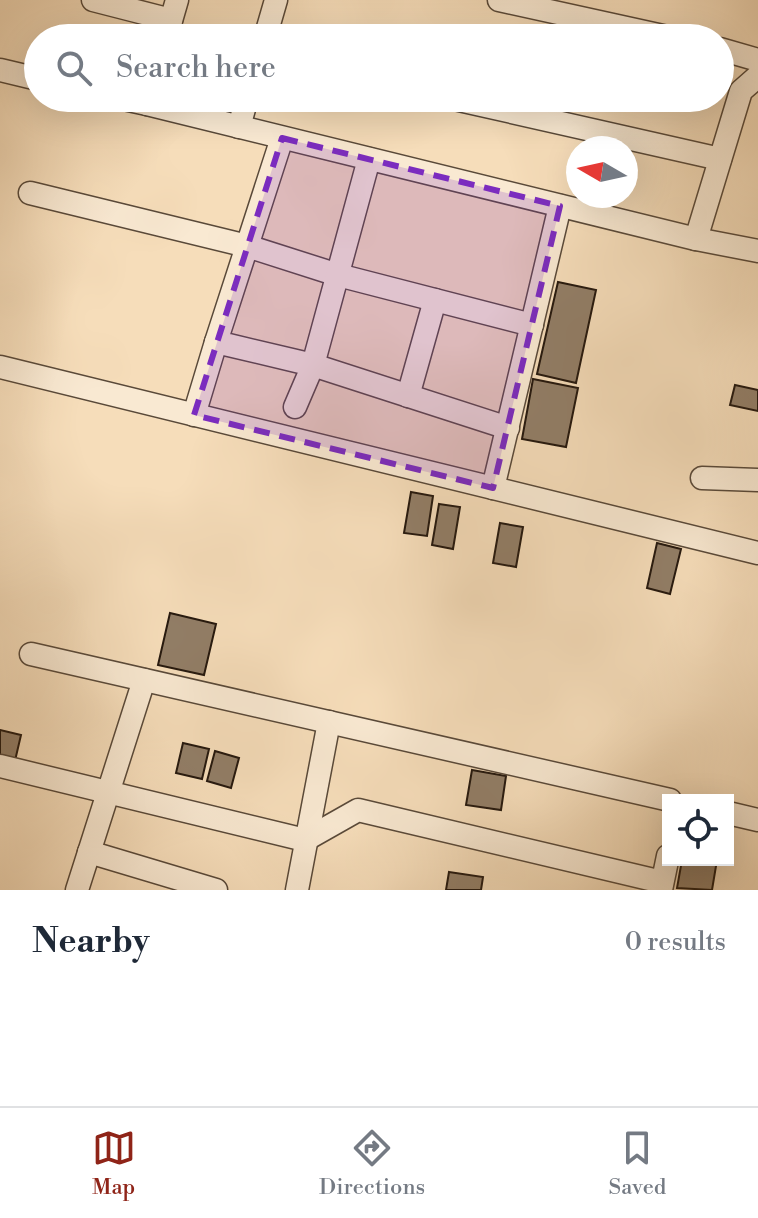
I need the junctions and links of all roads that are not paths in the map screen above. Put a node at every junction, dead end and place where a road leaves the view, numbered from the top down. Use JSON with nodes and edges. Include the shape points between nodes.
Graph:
{"nodes":[{"id":1,"x":93,"y":0,"type":"edge"},
{"id":2,"x":276,"y":0,"type":"edge"},
{"id":3,"x":499,"y":0,"type":"edge"},
{"id":4,"x":600,"y":11,"type":"edge"},
{"id":5,"x":171,"y":19,"type":"edge"},
{"id":6,"x":269,"y":24,"type":"edge"},
{"id":7,"x":635,"y":24,"type":"edge"},
{"id":8,"x":734,"y":53,"type":"edge"},
{"id":9,"x":758,"y":60,"type":"edge"},
{"id":10,"x":0,"y":70,"type":"edge"},
{"id":11,"x":24,"y":76,"type":"edge"},
{"id":12,"x":758,"y":76,"type":"edge"},
{"id":13,"x":186,"y":112,"type":"edge"},
{"id":14,"x":243,"y":112,"type":"edge"},
{"id":15,"x":512,"y":112,"type":"edge"},
{"id":16,"x":239,"y":127,"type":"junction"},
{"id":17,"x":282,"y":138,"type":"junction"},
{"id":18,"x":369,"y":159,"type":"junction"},
{"id":19,"x":720,"y":159,"type":"junction"},
{"id":20,"x":30,"y":193,"type":"dead end"},
{"id":21,"x":560,"y":206,"type":"junction"},
{"id":22,"x":696,"y":239,"type":"junction"},
{"id":23,"x":247,"y":246,"type":"junction"},
{"id":24,"x":758,"y":251,"type":"edge"},
{"id":25,"x":338,"y":275,"type":"junction"},
{"id":26,"x":435,"y":300,"type":"junction"},
{"id":27,"x":532,"y":325,"type":"junction"},
{"id":28,"x":216,"y":342,"type":"junction"},
{"id":29,"x":313,"y":365,"type":"junction"},
{"id":30,"x":0,"y":367,"type":"edge"},
{"id":31,"x":408,"y":396,"type":"junction"},
{"id":32,"x":295,"y":407,"type":"dead end"},
{"id":33,"x":194,"y":415,"type":"junction"},
{"id":34,"x":508,"y":428,"type":"junction"},
{"id":35,"x":702,"y":478,"type":"dead end"},
{"id":36,"x":758,"y":480,"type":"edge"},
{"id":37,"x":493,"y":488,"type":"junction"},
{"id":38,"x":758,"y":553,"type":"edge"},
{"id":39,"x":31,"y":654,"type":"dead end"},
{"id":40,"x":144,"y":680,"type":"junction"},
{"id":41,"x":329,"y":722,"type":"junction"},
{"id":42,"x":0,"y":766,"type":"edge"},
{"id":43,"x":107,"y":792,"type":"junction"},
{"id":44,"x":662,"y":798,"type":"edge"},
{"id":45,"x":734,"y":814,"type":"edge"},
{"id":46,"x":758,"y":820,"type":"edge"},
{"id":47,"x":305,"y":840,"type":"junction"},
{"id":48,"x":89,"y":852,"type":"junction"},
{"id":49,"x":666,"y":866,"type":"edge"},
{"id":50,"x":662,"y":886,"type":"edge"},
{"id":51,"x":77,"y":890,"type":"edge"},
{"id":52,"x":216,"y":890,"type":"edge"},
{"id":53,"x":297,"y":890,"type":"edge"}],
"edges":[{"from":1,"to":5,"type":"street"},
{"from":2,"to":6,"type":"street"},
{"from":3,"to":4,"type":"street"},
{"from":4,"to":7,"type":"street"},
{"from":8,"to":9,"type":"street"},
{"from":10,"to":11,"type":"street"},
{"from":12,"to":19,"type":"street","via":[[741,91]]},
{"from":13,"to":16,"type":"street"},
{"from":14,"to":16,"type":"street"},
{"from":15,"to":19,"type":"street"},
{"from":16,"to":17,"type":"street"},
{"from":17,"to":18,"type":"street"},
{"from":17,"to":23,"type":"street"},
{"from":18,"to":21,"type":"street"},
{"from":18,"to":25,"type":"street"},
{"from":19,"to":22,"type":"street"},
{"from":20,"to":23,"type":"street"},
{"from":21,"to":22,"type":"street"},
{"from":21,"to":27,"type":"street"},
{"from":22,"to":24,"type":"street"},
{"from":23,"to":25,"type":"street"},
{"from":23,"to":28,"type":"street"},
{"from":25,"to":26,"type":"street"},
{"from":25,"to":29,"type":"street"},
{"from":26,"to":27,"type":"street"},
{"from":26,"to":31,"type":"street"},
{"from":27,"to":34,"type":"street"},
{"from":28,"to":29,"type":"street"},
{"from":28,"to":33,"type":"street"},
{"from":29,"to":31,"type":"street"},
{"from":29,"to":32,"type":"street"},
{"from":30,"to":33,"type":"street"},
{"from":31,"to":34,"type":"street"},
{"from":33,"to":37,"type":"street"},
{"from":34,"to":37,"type":"street"},
{"from":35,"to":36,"type":"street"},
{"from":37,"to":38,"type":"street"},
{"from":39,"to":40,"type":"street"},
{"from":40,"to":41,"type":"street"},
{"from":40,"to":43,"type":"street"},
{"from":41,"to":44,"type":"street"},
{"from":41,"to":47,"type":"street"},
{"from":42,"to":43,"type":"street"},
{"from":43,"to":47,"type":"street"},
{"from":43,"to":48,"type":"street"},
{"from":45,"to":46,"type":"street"},
{"from":47,"to":50,"type":"street","via":[[358,810]]},
{"from":47,"to":53,"type":"street"},
{"from":48,"to":51,"type":"street"},
{"from":48,"to":52,"type":"street"},
{"from":49,"to":50,"type":"street"}]}
